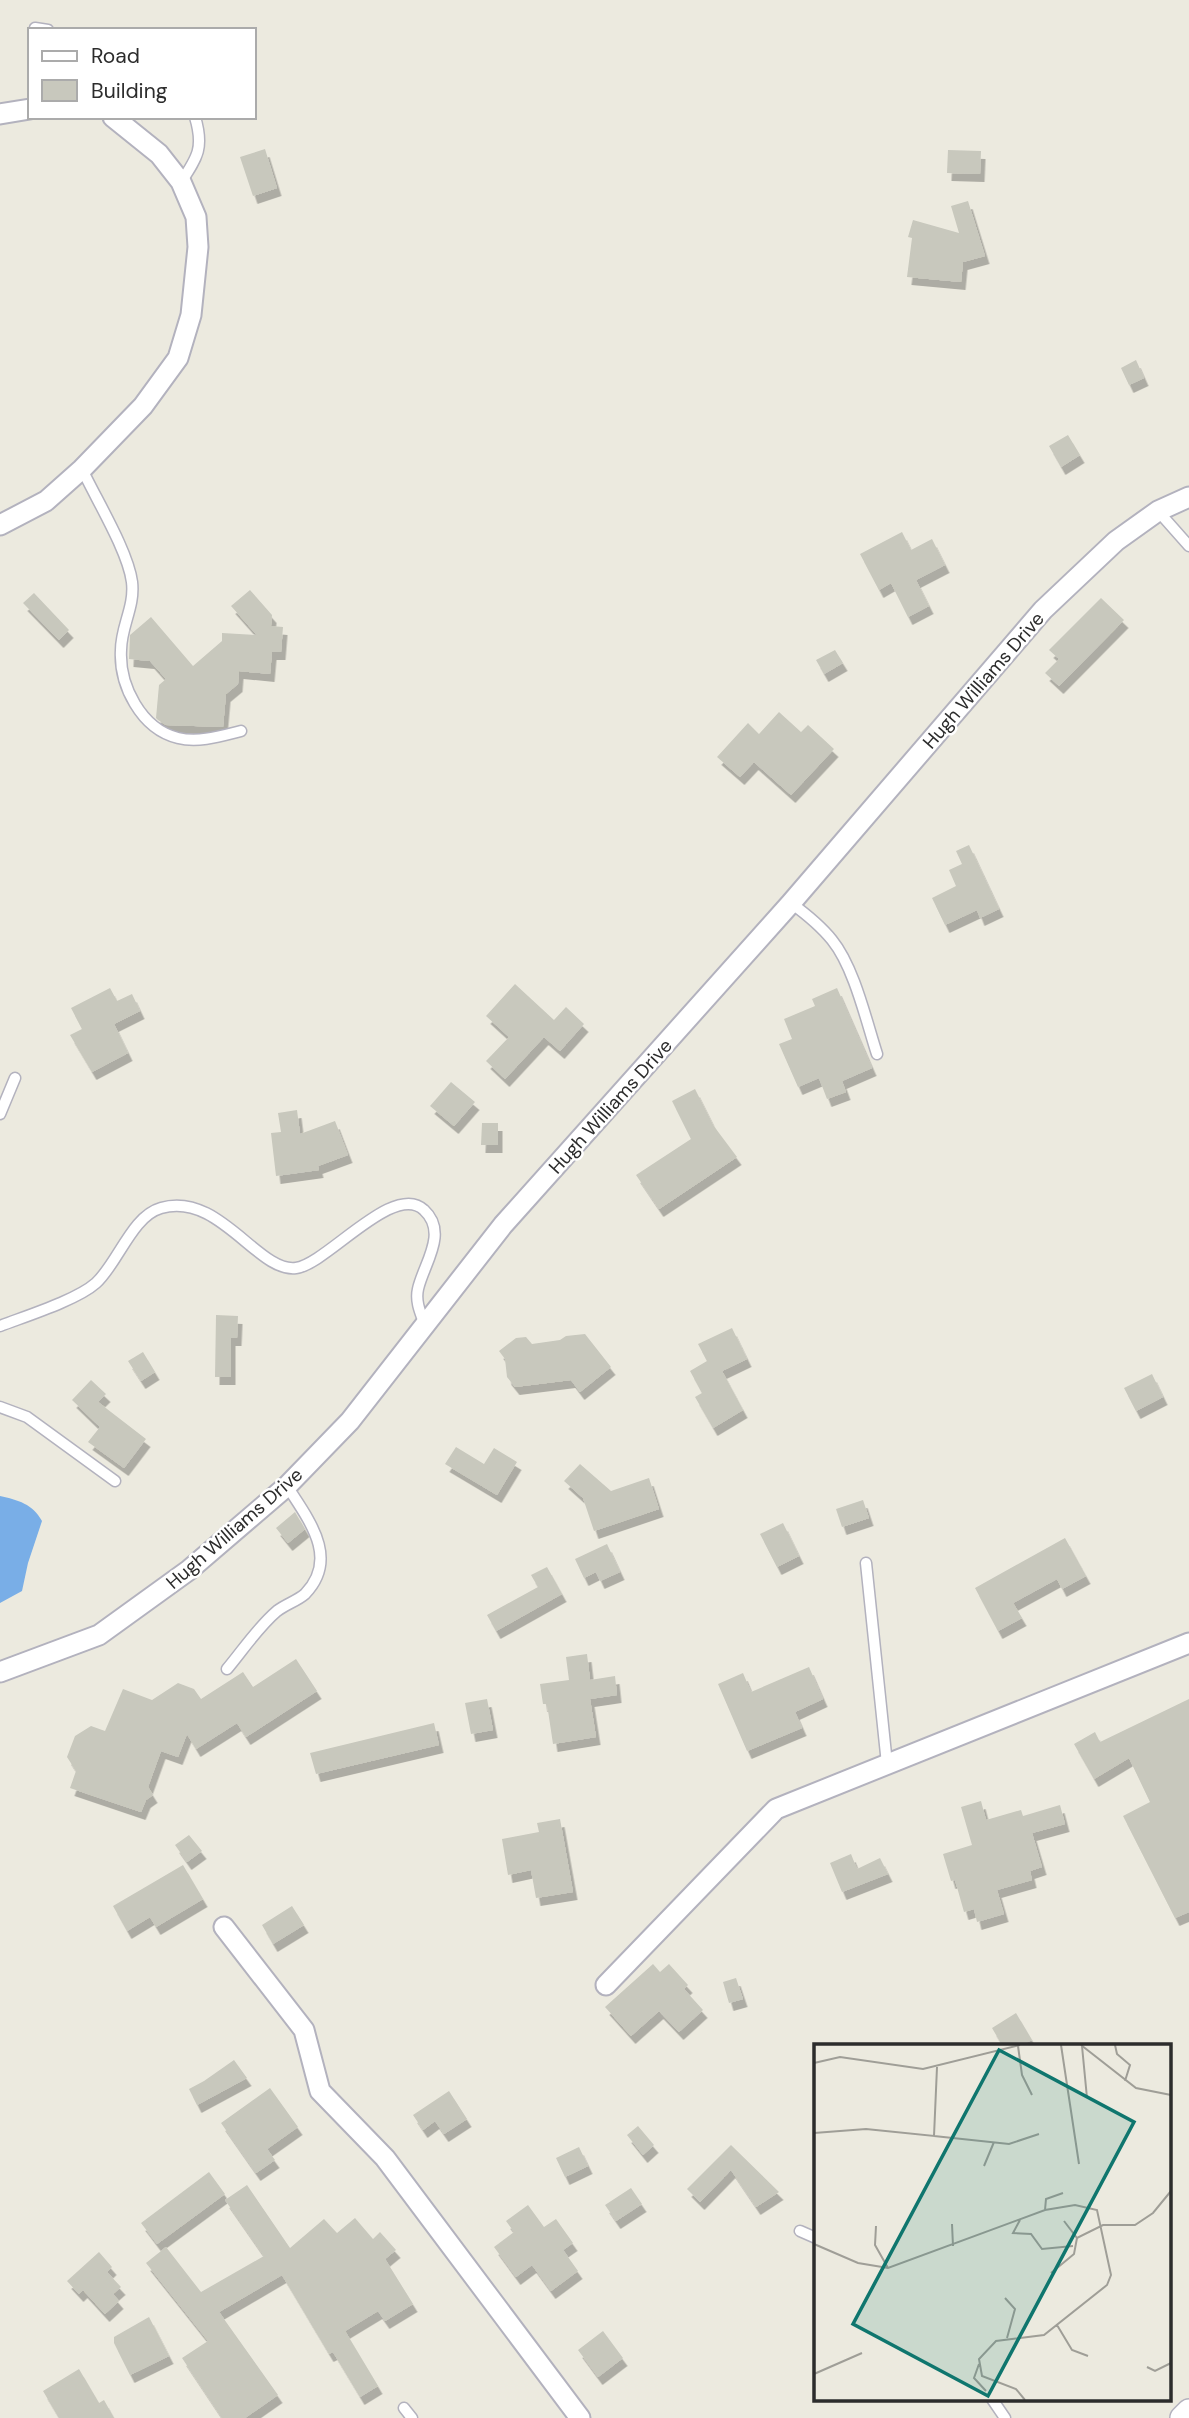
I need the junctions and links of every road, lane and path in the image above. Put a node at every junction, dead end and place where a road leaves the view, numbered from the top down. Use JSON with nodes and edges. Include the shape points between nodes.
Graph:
{"nodes":[{"id":1,"x":28,"y":110,"type":"edge"},
{"id":2,"x":0,"y":114,"type":"edge"},
{"id":3,"x":115,"y":119,"type":"edge"},
{"id":4,"x":196,"y":119,"type":"edge"},
{"id":5,"x":181,"y":182,"type":"junction"},
{"id":6,"x":82,"y":469,"type":"junction"},
{"id":7,"x":1189,"y":497,"type":"edge"},
{"id":8,"x":1158,"y":511,"type":"junction"},
{"id":9,"x":0,"y":525,"type":"edge"},
{"id":10,"x":1189,"y":546,"type":"edge"},
{"id":11,"x":241,"y":731,"type":"dead end"},
{"id":12,"x":791,"y":903,"type":"junction"},
{"id":13,"x":877,"y":1054,"type":"dead end"},
{"id":14,"x":15,"y":1078,"type":"dead end"},
{"id":15,"x":0,"y":1114,"type":"edge"},
{"id":16,"x":425,"y":1325,"type":"junction"},
{"id":17,"x":0,"y":1326,"type":"edge"},
{"id":18,"x":0,"y":1407,"type":"edge"},
{"id":19,"x":115,"y":1481,"type":"dead end"},
{"id":20,"x":287,"y":1486,"type":"junction"},
{"id":21,"x":866,"y":1563,"type":"dead end"},
{"id":22,"x":1189,"y":1643,"type":"edge"},
{"id":23,"x":227,"y":1669,"type":"dead end"},
{"id":24,"x":0,"y":1672,"type":"edge"},
{"id":25,"x":887,"y":1764,"type":"junction"},
{"id":26,"x":224,"y":1927,"type":"dead end"},
{"id":27,"x":606,"y":1984,"type":"dead end"},
{"id":28,"x":800,"y":2231,"type":"dead end"},
{"id":29,"x":814,"y":2237,"type":"edge"},
{"id":30,"x":993,"y":2400,"type":"edge"},
{"id":31,"x":404,"y":2408,"type":"dead end"},
{"id":32,"x":1189,"y":2411,"type":"edge"},
{"id":33,"x":412,"y":2418,"type":"edge"},
{"id":34,"x":580,"y":2418,"type":"edge"},
{"id":35,"x":1005,"y":2418,"type":"edge"},
{"id":36,"x":1182,"y":2418,"type":"edge"}],
"edges":[{"from":1,"to":2,"type":"street"},
{"from":3,"to":5,"type":"street","via":[[159,154]]},
{"from":4,"to":5,"type":"lane","via":[[201,141],[196,161]]},
{"from":5,"to":6,"type":"street","via":[[196,217],[198,247],[191,315],[178,358],[143,406]]},
{"from":6,"to":9,"type":"street","via":[[46,501]]},
{"from":6,"to":11,"type":"lane","via":[[132,579],[133,601],[121,648],[129,696],[150,723],[177,738],[207,739]]},
{"from":7,"to":8,"type":"street","name":"Hugh Williams Drive"},
{"from":8,"to":10,"type":"lane"},
{"from":8,"to":12,"type":"street","name":"Hugh Williams Drive","via":[[1116,541],[1043,610]]},
{"from":12,"to":13,"type":"lane","via":[[835,943]]},
{"from":12,"to":16,"type":"street","name":"Hugh Williams Drive","via":[[503,1225]]},
{"from":14,"to":15,"type":"lane"},
{"from":16,"to":17,"type":"lane","via":[[417,1291],[433,1250],[434,1227],[424,1210],[412,1204],[381,1211],[311,1264],[295,1268],[280,1267],[219,1220],[192,1206],[163,1207],[148,1212],[97,1283]]},
{"from":16,"to":20,"type":"street","name":"Hugh Williams Drive","via":[[349,1421]]},
{"from":18,"to":19,"type":"lane","via":[[27,1417]]},
{"from":20,"to":23,"type":"lane","via":[[314,1528],[321,1546],[320,1565],[312,1586],[276,1612]]},
{"from":20,"to":24,"type":"street","name":"Hugh Williams Drive","via":[[189,1570],[99,1635]]},
{"from":21,"to":25,"type":"lane"},
{"from":22,"to":25,"type":"street"},
{"from":25,"to":27,"type":"street","via":[[776,1809]]},
{"from":26,"to":34,"type":"street","via":[[304,2030],[320,2091],[385,2158]]},
{"from":28,"to":29,"type":"lane"},
{"from":30,"to":35,"type":"lane"},
{"from":31,"to":33,"type":"lane"},
{"from":32,"to":36,"type":"street"}]}
